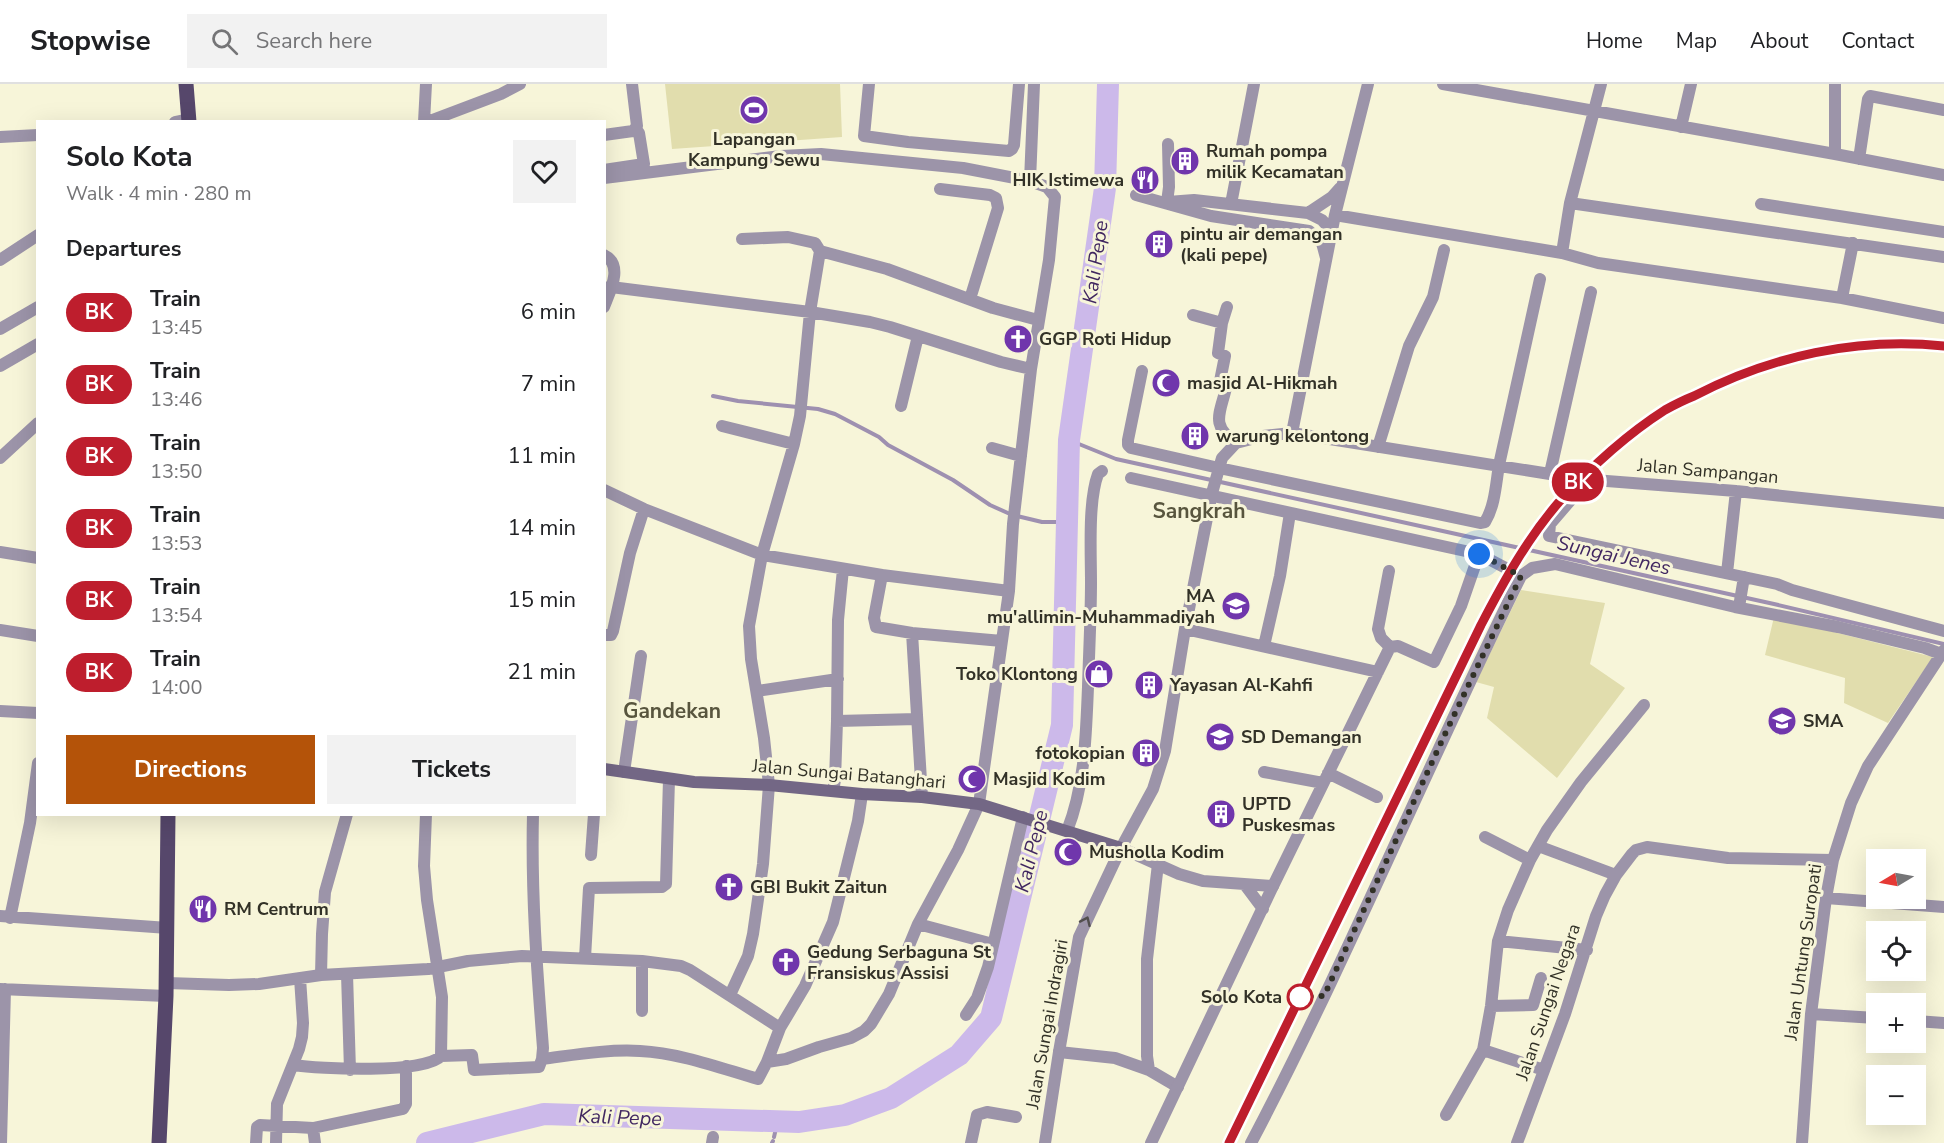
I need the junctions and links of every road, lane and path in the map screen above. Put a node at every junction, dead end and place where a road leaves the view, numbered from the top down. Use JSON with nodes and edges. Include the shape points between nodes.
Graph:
{"nodes":[{"id":1,"x":186,"y":84,"type":"edge"},
{"id":2,"x":426,"y":84,"type":"edge"},
{"id":3,"x":520,"y":84,"type":"edge"},
{"id":4,"x":632,"y":84,"type":"edge"},
{"id":5,"x":869,"y":84,"type":"edge"},
{"id":6,"x":1018,"y":84,"type":"edge"},
{"id":7,"x":1034,"y":84,"type":"edge"},
{"id":8,"x":1254,"y":84,"type":"edge"},
{"id":9,"x":1368,"y":84,"type":"edge"},
{"id":10,"x":1443,"y":84,"type":"edge"},
{"id":11,"x":1600,"y":84,"type":"edge"},
{"id":12,"x":1691,"y":84,"type":"edge"},
{"id":13,"x":1835,"y":84,"type":"edge"},
{"id":14,"x":1593,"y":110,"type":"junction"},
{"id":15,"x":1944,"y":110,"type":"edge"},
{"id":16,"x":184,"y":120,"type":"edge"},
{"id":17,"x":426,"y":120,"type":"edge"},
{"id":18,"x":431,"y":120,"type":"edge"},
{"id":19,"x":1682,"y":127,"type":"junction"},
{"id":20,"x":636,"y":129,"type":"junction"},
{"id":21,"x":36,"y":135,"type":"edge"},
{"id":22,"x":606,"y":135,"type":"edge"},
{"id":23,"x":0,"y":137,"type":"edge"},
{"id":24,"x":1168,"y":144,"type":"dead end"},
{"id":25,"x":1835,"y":154,"type":"junction"},
{"id":26,"x":1859,"y":159,"type":"junction"},
{"id":27,"x":1944,"y":167,"type":"edge"},
{"id":28,"x":606,"y":170,"type":"edge"},
{"id":29,"x":1944,"y":175,"type":"edge"},
{"id":30,"x":606,"y":178,"type":"edge"},
{"id":31,"x":1030,"y":181,"type":"junction"},
{"id":32,"x":1342,"y":186,"type":"junction"},
{"id":33,"x":940,"y":189,"type":"dead end"},
{"id":34,"x":1136,"y":195,"type":"dead end"},
{"id":35,"x":1167,"y":202,"type":"junction"},
{"id":36,"x":1570,"y":203,"type":"junction"},
{"id":37,"x":1231,"y":204,"type":"junction"},
{"id":38,"x":1761,"y":204,"type":"dead end"},
{"id":39,"x":1308,"y":213,"type":"junction"},
{"id":40,"x":1335,"y":215,"type":"junction"},
{"id":41,"x":1332,"y":231,"type":"junction"},
{"id":42,"x":1944,"y":231,"type":"edge"},
{"id":43,"x":36,"y":237,"type":"edge"},
{"id":44,"x":742,"y":239,"type":"dead end"},
{"id":45,"x":1853,"y":243,"type":"junction"},
{"id":46,"x":1444,"y":250,"type":"dead end"},
{"id":47,"x":819,"y":251,"type":"junction"},
{"id":48,"x":1562,"y":253,"type":"junction"},
{"id":49,"x":606,"y":256,"type":"edge"},
{"id":50,"x":1944,"y":257,"type":"edge"},
{"id":51,"x":1326,"y":259,"type":"junction"},
{"id":52,"x":0,"y":260,"type":"edge"},
{"id":53,"x":1540,"y":279,"type":"dead end"},
{"id":54,"x":608,"y":288,"type":"edge"},
{"id":55,"x":1591,"y":292,"type":"dead end"},
{"id":56,"x":1842,"y":298,"type":"junction"},
{"id":57,"x":970,"y":299,"type":"junction"},
{"id":58,"x":1227,"y":307,"type":"dead end"},
{"id":59,"x":36,"y":308,"type":"edge"},
{"id":60,"x":810,"y":312,"type":"junction"},
{"id":61,"x":1193,"y":315,"type":"dead end"},
{"id":62,"x":1944,"y":318,"type":"edge"},
{"id":63,"x":1038,"y":320,"type":"junction"},
{"id":64,"x":1222,"y":323,"type":"junction"},
{"id":65,"x":0,"y":329,"type":"edge"},
{"id":66,"x":918,"y":336,"type":"junction"},
{"id":67,"x":36,"y":345,"type":"edge"},
{"id":68,"x":0,"y":366,"type":"edge"},
{"id":69,"x":1031,"y":369,"type":"junction"},
{"id":70,"x":1142,"y":371,"type":"dead end"},
{"id":71,"x":901,"y":406,"type":"dead end"},
{"id":72,"x":36,"y":425,"type":"edge"},
{"id":73,"x":723,"y":426,"type":"dead end"},
{"id":74,"x":1292,"y":433,"type":"junction"},
{"id":75,"x":1236,"y":443,"type":"junction"},
{"id":76,"x":794,"y":444,"type":"junction"},
{"id":77,"x":1378,"y":447,"type":"junction"},
{"id":78,"x":992,"y":448,"type":"dead end"},
{"id":79,"x":1021,"y":456,"type":"junction"},
{"id":80,"x":0,"y":458,"type":"edge"},
{"id":81,"x":1499,"y":465,"type":"junction"},
{"id":82,"x":1102,"y":471,"type":"dead end"},
{"id":83,"x":1218,"y":471,"type":"junction"},
{"id":84,"x":1550,"y":473,"type":"junction"},
{"id":85,"x":1131,"y":478,"type":"dead end"},
{"id":86,"x":1588,"y":480,"type":"junction"},
{"id":87,"x":606,"y":491,"type":"edge"},
{"id":88,"x":1736,"y":491,"type":"junction"},
{"id":89,"x":1212,"y":494,"type":"junction"},
{"id":90,"x":644,"y":509,"type":"junction"},
{"id":91,"x":1290,"y":513,"type":"junction"},
{"id":92,"x":1944,"y":513,"type":"edge"},
{"id":93,"x":0,"y":552,"type":"edge"},
{"id":94,"x":1479,"y":554,"type":"junction"},
{"id":95,"x":762,"y":555,"type":"junction"},
{"id":96,"x":36,"y":558,"type":"edge"},
{"id":97,"x":843,"y":569,"type":"junction"},
{"id":98,"x":1389,"y":571,"type":"dead end"},
{"id":99,"x":1727,"y":573,"type":"junction"},
{"id":100,"x":882,"y":575,"type":"junction"},
{"id":101,"x":1521,"y":576,"type":"junction"},
{"id":102,"x":1743,"y":583,"type":"junction"},
{"id":103,"x":1009,"y":591,"type":"junction"},
{"id":104,"x":1739,"y":605,"type":"junction"},
{"id":105,"x":1185,"y":629,"type":"junction"},
{"id":106,"x":0,"y":630,"type":"edge"},
{"id":107,"x":1944,"y":631,"type":"edge"},
{"id":108,"x":912,"y":633,"type":"junction"},
{"id":109,"x":606,"y":635,"type":"edge"},
{"id":110,"x":36,"y":636,"type":"edge"},
{"id":111,"x":1002,"y":640,"type":"junction"},
{"id":112,"x":1263,"y":646,"type":"junction"},
{"id":113,"x":1389,"y":647,"type":"junction"},
{"id":114,"x":1943,"y":653,"type":"edge"},
{"id":115,"x":641,"y":656,"type":"dead end"},
{"id":116,"x":1378,"y":672,"type":"junction"},
{"id":117,"x":838,"y":679,"type":"junction"},
{"id":118,"x":757,"y":691,"type":"junction"},
{"id":119,"x":1644,"y":705,"type":"dead end"},
{"id":120,"x":0,"y":711,"type":"edge"},
{"id":121,"x":36,"y":713,"type":"edge"},
{"id":122,"x":917,"y":719,"type":"junction"},
{"id":123,"x":837,"y":721,"type":"junction"},
{"id":124,"x":606,"y":769,"type":"edge"},
{"id":125,"x":624,"y":772,"type":"junction"},
{"id":126,"x":1264,"y":772,"type":"dead end"},
{"id":127,"x":36,"y":778,"type":"edge"},
{"id":128,"x":1325,"y":778,"type":"junction"},
{"id":129,"x":669,"y":779,"type":"junction"},
{"id":130,"x":769,"y":785,"type":"junction"},
{"id":131,"x":833,"y":791,"type":"junction"},
{"id":132,"x":862,"y":794,"type":"junction"},
{"id":133,"x":922,"y":797,"type":"junction"},
{"id":134,"x":1377,"y":797,"type":"dead end"},
{"id":135,"x":979,"y":804,"type":"junction"},
{"id":136,"x":168,"y":816,"type":"edge"},
{"id":137,"x":346,"y":816,"type":"edge"},
{"id":138,"x":426,"y":816,"type":"edge"},
{"id":139,"x":533,"y":816,"type":"edge"},
{"id":140,"x":594,"y":816,"type":"edge"},
{"id":141,"x":1026,"y":818,"type":"junction"},
{"id":142,"x":1064,"y":830,"type":"junction"},
{"id":143,"x":1485,"y":837,"type":"dead end"},
{"id":144,"x":1538,"y":846,"type":"junction"},
{"id":145,"x":1121,"y":848,"type":"junction"},
{"id":146,"x":591,"y":855,"type":"dead end"},
{"id":147,"x":1530,"y":860,"type":"junction"},
{"id":148,"x":1833,"y":860,"type":"junction"},
{"id":149,"x":1158,"y":864,"type":"junction"},
{"id":150,"x":1616,"y":875,"type":"junction"},
{"id":151,"x":1245,"y":885,"type":"junction"},
{"id":152,"x":1273,"y":886,"type":"junction"},
{"id":153,"x":1826,"y":898,"type":"junction"},
{"id":154,"x":1944,"y":907,"type":"edge"},
{"id":155,"x":1263,"y":909,"type":"junction"},
{"id":156,"x":5,"y":917,"type":"edge"},
{"id":157,"x":918,"y":924,"type":"junction"},
{"id":158,"x":168,"y":928,"type":"junction"},
{"id":159,"x":1498,"y":941,"type":"junction"},
{"id":160,"x":993,"y":944,"type":"junction"},
{"id":161,"x":1587,"y":950,"type":"junction"},
{"id":162,"x":537,"y":957,"type":"junction"},
{"id":163,"x":585,"y":958,"type":"junction"},
{"id":164,"x":642,"y":961,"type":"junction"},
{"id":165,"x":438,"y":968,"type":"junction"},
{"id":166,"x":347,"y":974,"type":"junction"},
{"id":167,"x":321,"y":975,"type":"junction"},
{"id":168,"x":300,"y":978,"type":"junction"},
{"id":169,"x":1541,"y":978,"type":"dead end"},
{"id":170,"x":2,"y":989,"type":"edge"},
{"id":171,"x":167,"y":989,"type":"junction"},
{"id":172,"x":730,"y":995,"type":"junction"},
{"id":173,"x":1491,"y":1006,"type":"junction"},
{"id":174,"x":642,"y":1011,"type":"dead end"},
{"id":175,"x":1811,"y":1014,"type":"junction"},
{"id":176,"x":966,"y":1015,"type":"dead end"},
{"id":177,"x":1866,"y":1017,"type":"edge"},
{"id":178,"x":1926,"y":1022,"type":"edge"},
{"id":179,"x":1944,"y":1023,"type":"edge"},
{"id":180,"x":780,"y":1028,"type":"junction"},
{"id":181,"x":1483,"y":1050,"type":"junction"},
{"id":182,"x":1059,"y":1052,"type":"junction"},
{"id":183,"x":441,"y":1056,"type":"junction"},
{"id":184,"x":542,"y":1059,"type":"junction"},
{"id":185,"x":767,"y":1062,"type":"junction"},
{"id":186,"x":293,"y":1065,"type":"junction"},
{"id":187,"x":406,"y":1066,"type":"junction"},
{"id":188,"x":350,"y":1070,"type":"junction"},
{"id":189,"x":1149,"y":1070,"type":"junction"},
{"id":190,"x":1544,"y":1070,"type":"junction"},
{"id":191,"x":1178,"y":1087,"type":"junction"},
{"id":192,"x":1446,"y":1115,"type":"dead end"},
{"id":193,"x":1016,"y":1117,"type":"dead end"},
{"id":194,"x":277,"y":1125,"type":"junction"},
{"id":195,"x":313,"y":1128,"type":"junction"},
{"id":196,"x":2,"y":1143,"type":"edge"},
{"id":197,"x":159,"y":1143,"type":"edge"},
{"id":198,"x":256,"y":1143,"type":"edge"},
{"id":199,"x":276,"y":1143,"type":"edge"},
{"id":200,"x":315,"y":1143,"type":"edge"},
{"id":201,"x":971,"y":1143,"type":"edge"},
{"id":202,"x":1045,"y":1143,"type":"edge"},
{"id":203,"x":1150,"y":1143,"type":"edge"},
{"id":204,"x":1251,"y":1143,"type":"edge"},
{"id":205,"x":1517,"y":1143,"type":"edge"},
{"id":206,"x":1802,"y":1143,"type":"edge"}],
"edges":[{"from":1,"to":16,"type":"main road"},
{"from":2,"to":17,"type":"street"},
{"from":3,"to":18,"type":"street"},
{"from":4,"to":20,"type":"street"},
{"from":5,"to":6,"type":"street","via":[[864,136],[1009,151],[1014,145]]},
{"from":7,"to":31,"type":"street"},
{"from":8,"to":37,"type":"street"},
{"from":9,"to":32,"type":"street"},
{"from":10,"to":14,"type":"street"},
{"from":11,"to":14,"type":"street"},
{"from":12,"to":19,"type":"street"},
{"from":13,"to":25,"type":"street"},
{"from":14,"to":19,"type":"street"},
{"from":14,"to":36,"type":"street"},
{"from":15,"to":26,"type":"street","via":[[1870,96]]},
{"from":19,"to":25,"type":"street"},
{"from":20,"to":22,"type":"street"},
{"from":20,"to":28,"type":"street","via":[[644,164]]},
{"from":21,"to":23,"type":"street"},
{"from":24,"to":35,"type":"street"},
{"from":25,"to":26,"type":"street"},
{"from":26,"to":29,"type":"street"},
{"from":27,"to":29,"type":"street"},
{"from":30,"to":31,"type":"street","via":[[821,154],[963,168]]},
{"from":31,"to":63,"type":"street","via":[[1047,187],[1055,197]]},
{"from":32,"to":39,"type":"street"},
{"from":32,"to":40,"type":"street"},
{"from":33,"to":57,"type":"street","via":[[990,195],[998,202]]},
{"from":34,"to":35,"type":"street"},
{"from":35,"to":37,"type":"street"},
{"from":35,"to":51,"type":"street","via":[[1211,216],[1309,231],[1322,243]]},
{"from":36,"to":45,"type":"street"},
{"from":36,"to":48,"type":"street"},
{"from":37,"to":39,"type":"street"},
{"from":38,"to":42,"type":"street"},
{"from":39,"to":41,"type":"street"},
{"from":40,"to":41,"type":"street"},
{"from":40,"to":48,"type":"street"},
{"from":41,"to":51,"type":"street"},
{"from":43,"to":52,"type":"street"},
{"from":44,"to":47,"type":"street","via":[[788,237],[814,243]]},
{"from":45,"to":50,"type":"street"},
{"from":45,"to":56,"type":"street"},
{"from":46,"to":77,"type":"street","via":[[1432,297],[1409,346]]},
{"from":47,"to":57,"type":"street","via":[[887,269]]},
{"from":47,"to":60,"type":"street"},
{"from":48,"to":56,"type":"street","via":[[1598,263]]},
{"from":49,"to":54,"type":"street","via":[[612,259],[616,270]]},
{"from":51,"to":74,"type":"street"},
{"from":53,"to":81,"type":"street"},
{"from":54,"to":60,"type":"street"},
{"from":55,"to":84,"type":"street"},
{"from":56,"to":62,"type":"street"},
{"from":57,"to":63,"type":"street"},
{"from":58,"to":64,"type":"street"},
{"from":59,"to":65,"type":"street"},
{"from":60,"to":66,"type":"street","via":[[870,322]]},
{"from":60,"to":76,"type":"street"},
{"from":61,"to":64,"type":"street"},
{"from":63,"to":69,"type":"street"},
{"from":64,"to":75,"type":"street","via":[[1218,352],[1225,356],[1219,386],[1226,388],[1219,421],[1225,435]]},
{"from":66,"to":69,"type":"street"},
{"from":66,"to":71,"type":"street"},
{"from":67,"to":68,"type":"street"},
{"from":69,"to":79,"type":"street"},
{"from":70,"to":83,"type":"street","via":[[1128,445]]},
{"from":72,"to":80,"type":"street"},
{"from":73,"to":76,"type":"street"},
{"from":74,"to":75,"type":"street","name":"Jalan Sampangan"},
{"from":74,"to":77,"type":"street","name":"Jalan Sampangan"},
{"from":75,"to":83,"type":"street","name":"Jalan Sungai Indragiri","via":[[1222,458]]},
{"from":76,"to":95,"type":"street"},
{"from":77,"to":81,"type":"street","name":"Jalan Sampangan"},
{"from":78,"to":79,"type":"street"},
{"from":79,"to":103,"type":"street"},
{"from":81,"to":83,"type":"street","via":[[1488,517],[1480,523]]},
{"from":81,"to":84,"type":"street","name":"Jalan Sampangan"},
{"from":82,"to":142,"type":"street","via":[[1095,481],[1093,501],[1084,747],[1078,796]]},
{"from":83,"to":89,"type":"street","name":"Jalan Sungai Indragiri"},
{"from":84,"to":86,"type":"street","name":"Jalan Sampangan"},
{"from":85,"to":89,"type":"street"},
{"from":86,"to":88,"type":"street","name":"Jalan Sampangan"},
{"from":86,"to":99,"type":"street","via":[[1550,525],[1549,536]]},
{"from":87,"to":90,"type":"street"},
{"from":88,"to":92,"type":"street","name":"Jalan Sampangan"},
{"from":88,"to":99,"type":"street"},
{"from":89,"to":91,"type":"street"},
{"from":89,"to":105,"type":"street","name":"Jalan Sungai Indragiri"},
{"from":90,"to":95,"type":"street"},
{"from":90,"to":109,"type":"street","via":[[613,631]]},
{"from":91,"to":94,"type":"street"},
{"from":91,"to":112,"type":"street"},
{"from":93,"to":96,"type":"street"},
{"from":94,"to":101,"type":"street"},
{"from":94,"to":113,"type":"street","via":[[1461,606],[1434,662],[1398,646]]},
{"from":95,"to":97,"type":"street"},
{"from":95,"to":118,"type":"street","via":[[749,626]]},
{"from":97,"to":100,"type":"street"},
{"from":97,"to":117,"type":"street"},
{"from":98,"to":113,"type":"street","via":[[1378,629]]},
{"from":99,"to":102,"type":"street"},
{"from":100,"to":103,"type":"street"},
{"from":100,"to":108,"type":"street","via":[[875,625]]},
{"from":101,"to":104,"type":"street","via":[[1532,568],[1554,564]]},
{"from":101,"to":204,"type":"street","via":[[1334,976]]},
{"from":102,"to":104,"type":"street"},
{"from":102,"to":107,"type":"street","via":[[1777,584]]},
{"from":103,"to":111,"type":"street"},
{"from":104,"to":114,"type":"street"},
{"from":105,"to":112,"type":"street"},
{"from":105,"to":145,"type":"street","name":"Jalan Sungai Indragiri","via":[[1165,751],[1153,789]]},
{"from":106,"to":110,"type":"street"},
{"from":108,"to":111,"type":"street"},
{"from":108,"to":122,"type":"street"},
{"from":111,"to":135,"type":"street"},
{"from":112,"to":116,"type":"street"},
{"from":113,"to":116,"type":"street"},
{"from":114,"to":148,"type":"street","name":"Jalan Untung Suropati","via":[[1864,775]]},
{"from":115,"to":125,"type":"street"},
{"from":116,"to":128,"type":"street"},
{"from":117,"to":118,"type":"street"},
{"from":117,"to":123,"type":"street"},
{"from":118,"to":130,"type":"street"},
{"from":119,"to":144,"type":"street","via":[[1594,764]]},
{"from":120,"to":121,"type":"street"},
{"from":122,"to":123,"type":"street"},
{"from":122,"to":133,"type":"street"},
{"from":123,"to":131,"type":"street"},
{"from":124,"to":125,"type":"main road","name":"Jalan Sungai Batanghari"},
{"from":125,"to":129,"type":"main road","name":"Jalan Sungai Batanghari"},
{"from":126,"to":128,"type":"street"},
{"from":127,"to":156,"type":"street","via":[[30,823]]},
{"from":128,"to":134,"type":"street"},
{"from":128,"to":152,"type":"street"},
{"from":129,"to":130,"type":"main road","name":"Jalan Sungai Batanghari"},
{"from":129,"to":163,"type":"street","via":[[666,884],[589,888]]},
{"from":130,"to":131,"type":"main road","name":"Jalan Sungai Batanghari"},
{"from":130,"to":172,"type":"street","via":[[753,934],[748,956]]},
{"from":131,"to":132,"type":"main road","name":"Jalan Sungai Batanghari"},
{"from":132,"to":133,"type":"main road","name":"Jalan Sungai Batanghari"},
{"from":132,"to":180,"type":"street","via":[[833,922],[805,986]]},
{"from":133,"to":135,"type":"main road","name":"Jalan Sungai Batanghari"},
{"from":135,"to":141,"type":"main road","name":"Jalan Sungai Batanghari"},
{"from":135,"to":157,"type":"street"},
{"from":136,"to":158,"type":"main road"},
{"from":137,"to":167,"type":"street","via":[[325,892]]},
{"from":138,"to":165,"type":"street","via":[[424,866]]},
{"from":139,"to":162,"type":"street"},
{"from":140,"to":146,"type":"street"},
{"from":141,"to":142,"type":"main road","name":"Jalan Sungai Batanghari"},
{"from":141,"to":160,"type":"street"},
{"from":142,"to":145,"type":"main road","name":"Jalan Sungai Batanghari"},
{"from":143,"to":147,"type":"street"},
{"from":144,"to":147,"type":"street"},
{"from":144,"to":150,"type":"street"},
{"from":145,"to":149,"type":"street"},
{"from":182,"to":145,"type":"street","name":"Jalan Sungai Indragiri","one_way":true,"via":[[1079,937]]},
{"from":147,"to":159,"type":"street"},
{"from":148,"to":150,"type":"street","name":"Jalan Sungai Negara","via":[[1728,858],[1642,848],[1632,854]]},
{"from":148,"to":153,"type":"street","name":"Jalan Untung Suropati"},
{"from":149,"to":151,"type":"street","via":[[1203,881]]},
{"from":149,"to":189,"type":"street","via":[[1147,959]]},
{"from":150,"to":161,"type":"street","name":"Jalan Sungai Negara","via":[[1596,916]]},
{"from":151,"to":152,"type":"street"},
{"from":151,"to":155,"type":"street"},
{"from":152,"to":155,"type":"street"},
{"from":153,"to":154,"type":"street"},
{"from":153,"to":175,"type":"street","name":"Jalan Untung Suropati"},
{"from":155,"to":191,"type":"street"},
{"from":156,"to":158,"type":"street"},
{"from":157,"to":160,"type":"street"},
{"from":157,"to":185,"type":"street","via":[[889,994],[864,1031]]},
{"from":158,"to":171,"type":"main road"},
{"from":159,"to":161,"type":"street"},
{"from":159,"to":173,"type":"street"},
{"from":160,"to":176,"type":"street","via":[[977,998]]},
{"from":161,"to":190,"type":"street","name":"Jalan Sungai Negara"},
{"from":162,"to":163,"type":"street"},
{"from":162,"to":165,"type":"street","via":[[489,959]]},
{"from":162,"to":184,"type":"street"},
{"from":163,"to":164,"type":"street"},
{"from":164,"to":172,"type":"street","via":[[690,970]]},
{"from":164,"to":174,"type":"street"},
{"from":165,"to":166,"type":"street"},
{"from":165,"to":183,"type":"street","via":[[442,997]]},
{"from":166,"to":167,"type":"street"},
{"from":166,"to":188,"type":"street"},
{"from":167,"to":168,"type":"street"},
{"from":168,"to":171,"type":"street"},
{"from":168,"to":186,"type":"street","via":[[303,1023]]},
{"from":169,"to":173,"type":"street","via":[[1533,1005]]},
{"from":170,"to":171,"type":"street","via":[[148,996]]},
{"from":170,"to":196,"type":"street"},
{"from":171,"to":197,"type":"main road"},
{"from":172,"to":180,"type":"street"},
{"from":173,"to":181,"type":"street"},
{"from":175,"to":177,"type":"street"},
{"from":175,"to":206,"type":"street","name":"Jalan Untung Suropati"},
{"from":178,"to":179,"type":"street"},
{"from":180,"to":185,"type":"street"},
{"from":181,"to":190,"type":"street"},
{"from":181,"to":192,"type":"street"},
{"from":182,"to":189,"type":"street","via":[[1115,1058]]},
{"from":182,"to":202,"type":"street","name":"Jalan Sungai Indragiri"},
{"from":183,"to":184,"type":"street","via":[[472,1055],[474,1070],[538,1067]]},
{"from":183,"to":187,"type":"street","via":[[436,1061]]},
{"from":184,"to":185,"type":"street","via":[[642,1051],[758,1079]]},
{"from":186,"to":188,"type":"street"},
{"from":186,"to":194,"type":"street","via":[[277,1106]]},
{"from":187,"to":188,"type":"street"},
{"from":187,"to":195,"type":"street","via":[[405,1108]]},
{"from":189,"to":191,"type":"street"},
{"from":190,"to":205,"type":"street","name":"Jalan Sungai Negara"},
{"from":191,"to":203,"type":"street"},
{"from":193,"to":201,"type":"street","via":[[987,1112],[977,1115]]},
{"from":194,"to":195,"type":"street"},
{"from":194,"to":198,"type":"street","via":[[257,1127]]},
{"from":194,"to":199,"type":"street"},
{"from":195,"to":200,"type":"street"}]}
